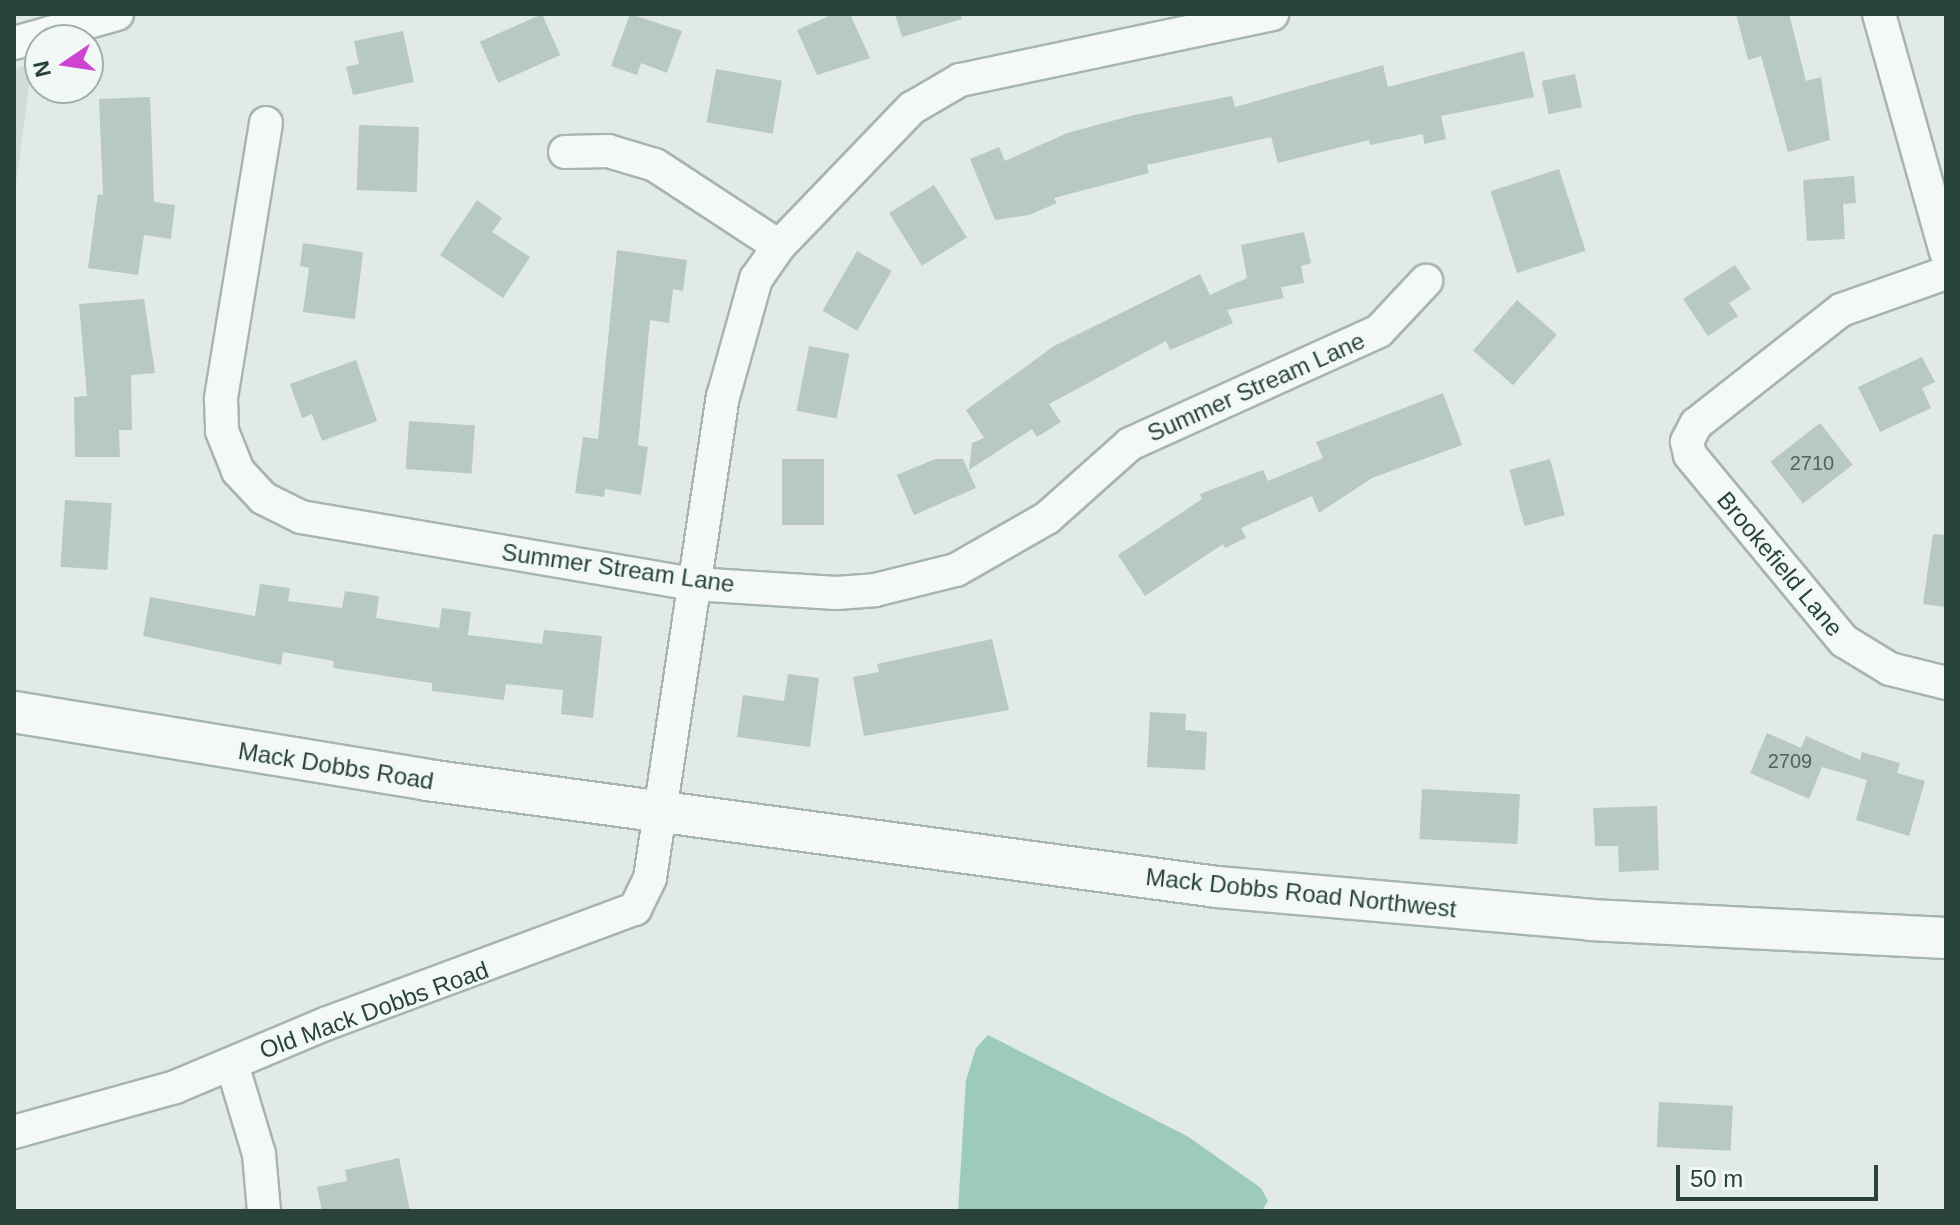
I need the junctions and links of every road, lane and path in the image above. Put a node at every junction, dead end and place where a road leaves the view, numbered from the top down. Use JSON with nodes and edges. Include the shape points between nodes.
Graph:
{"nodes":[{"id":1,"x":117,"y":14,"type":"edge"},
{"id":2,"x":1272,"y":14,"type":"edge"},
{"id":3,"x":1879,"y":14,"type":"edge"},
{"id":4,"x":14,"y":43,"type":"edge"},
{"id":5,"x":266,"y":123,"type":"dead end"},
{"id":6,"x":565,"y":152,"type":"dead end"},
{"id":7,"x":779,"y":246,"type":"junction"},
{"id":8,"x":1946,"y":252,"type":"edge"},
{"id":9,"x":1946,"y":273,"type":"edge"},
{"id":10,"x":1426,"y":281,"type":"dead end"},
{"id":11,"x":694,"y":584,"type":"junction"},
{"id":12,"x":1946,"y":683,"type":"edge"},
{"id":13,"x":14,"y":712,"type":"edge"},
{"id":14,"x":660,"y":812,"type":"junction"},
{"id":15,"x":1946,"y":938,"type":"edge"},
{"id":16,"x":232,"y":1064,"type":"junction"},
{"id":17,"x":14,"y":1132,"type":"edge"},
{"id":18,"x":264,"y":1211,"type":"edge"}],
"edges":[{"from":1,"to":4,"type":"street"},
{"from":2,"to":7,"type":"street","name":"Old Mack Dobbs Road","via":[[960,80],[912,108]]},
{"from":3,"to":8,"type":"street"},
{"from":5,"to":11,"type":"street","name":"Summer Stream Lane","via":[[221,399],[229,454],[255,489],[301,517]]},
{"from":6,"to":7,"type":"street","via":[[608,151],[655,165]]},
{"from":7,"to":11,"type":"street","name":"Old Mack Dobbs Road","via":[[756,279],[723,397]]},
{"from":9,"to":12,"type":"street","name":"Brookefield Lane","via":[[1841,310],[1690,432],[1690,455],[1844,641],[1898,672]]},
{"from":10,"to":11,"type":"street","name":"Summer Stream Lane","via":[[1379,331],[1130,444],[1047,518],[956,570],[875,590],[836,593]]},
{"from":11,"to":14,"type":"street","name":"Old Mack Dobbs Road"},
{"from":13,"to":14,"type":"street","name":"Mack Dobbs Road"},
{"from":14,"to":15,"type":"street","name":"Mack Dobbs Road Northwest","via":[[1217,887],[1591,920]]},
{"from":14,"to":16,"type":"street","name":"Old Mack Dobbs Road","via":[[650,878],[635,909],[624,918],[325,1024]]},
{"from":16,"to":17,"type":"street","name":"Old Mack Dobbs Road","via":[[67,1122]]},
{"from":16,"to":18,"type":"street","via":[[259,1154]]}]}
